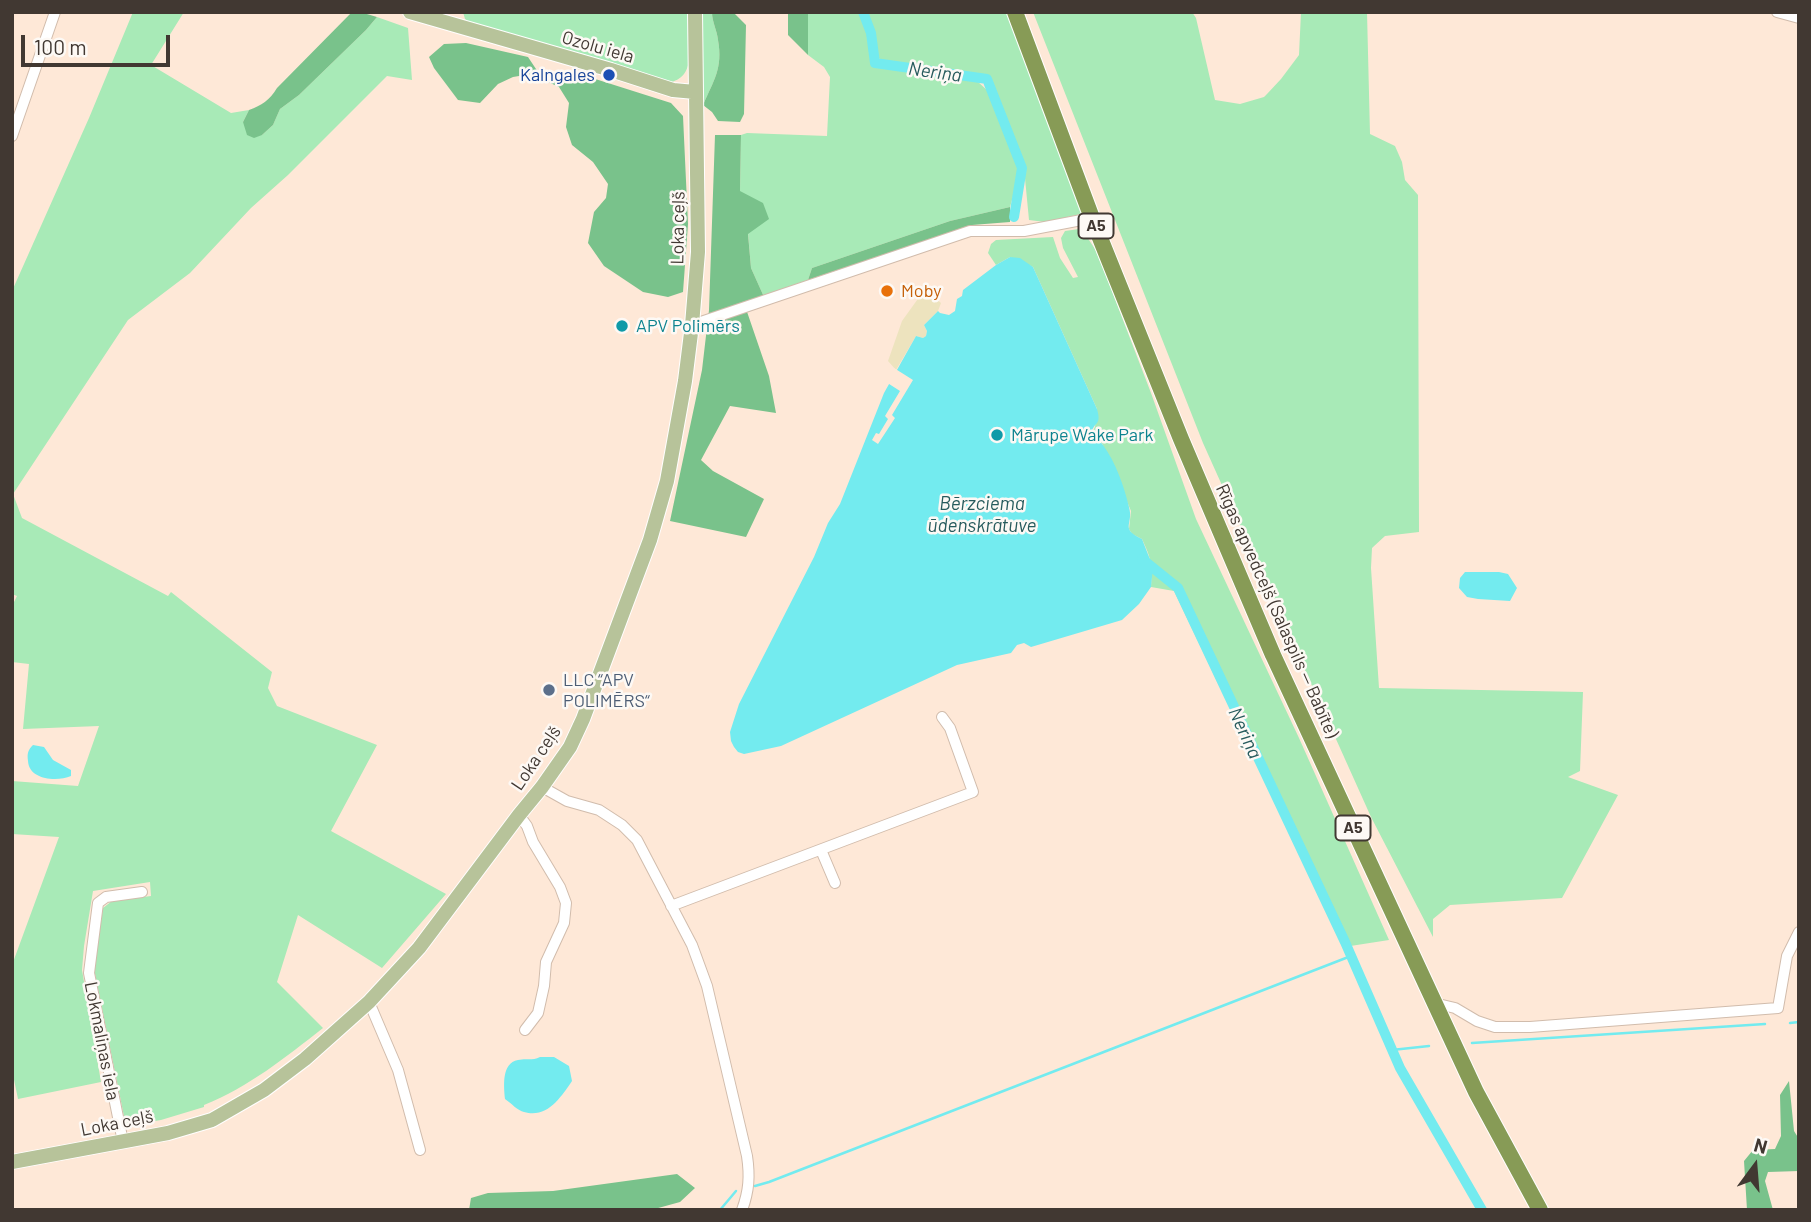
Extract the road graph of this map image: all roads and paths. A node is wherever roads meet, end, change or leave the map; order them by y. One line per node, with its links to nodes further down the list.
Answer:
1 (54, 12): 8 (street)
2 (410, 12): 7 (main road, Ozolu iela)
3 (695, 12): 7 (main road, Loka ceļš)
4 (1015, 12): 9 (highway, Rīgas apvedceļš (Salaspils — Babīte) / A5)
5 (1777, 12): 6 (street)
6 (1799, 18)
7 (695, 92): 10 (main road, Loka ceļš)
8 (12, 136)
9 (1092, 218): 10 (street); 20 (highway, Rīgas apvedceļš (Salaspils — Babīte) / A5)
10 (692, 325): 12 (main road, Loka ceļš)
11 (942, 717): 14 (street)
12 (542, 788): 13 (main road, Loka ceļš); 17 (street)
13 (519, 816): 19 (main road, Loka ceļš); 21 (street)
14 (821, 850): 15 (street); 17 (street)
15 (835, 883)
16 (142, 892): 22 (street, Lokmaliņas iela)
17 (671, 906): 25 (street)
18 (1799, 932): 20 (street)
19 (369, 1002): 22 (main road, Loka ceļš); 23 (street)
20 (1434, 1003): 26 (highway, Rīgas apvedceļš (Salaspils — Babīte) / A5)
21 (525, 1030)
22 (123, 1142): 24 (main road, Loka ceļš)
23 (420, 1150)
24 (12, 1162)
25 (742, 1210)
26 (1540, 1210)

